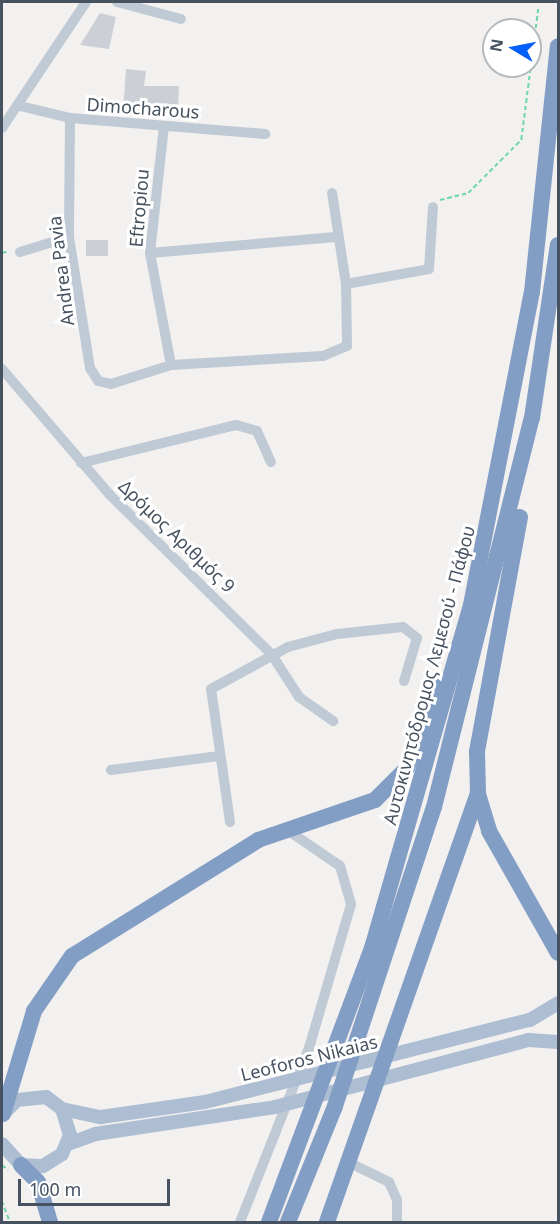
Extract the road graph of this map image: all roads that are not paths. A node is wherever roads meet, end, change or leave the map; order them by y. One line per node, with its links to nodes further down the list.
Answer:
1 (86, 2): 5 (street)
2 (117, 2): 3 (street)
3 (181, 19)
4 (558, 46): 21 (highway, Αυτοκινητόδρομος Λεμεσού - Πάφου)
5 (20, 106): 6 (street, Dimocharous); 8 (street)
6 (70, 118): 7 (street, Dimocharous); 12 (street, Andrea Pavia)
7 (164, 126): 9 (street, Dimocharous); 16 (street, Eftropiou)
8 (2, 128)
9 (265, 134)
10 (332, 193): 13 (street)
11 (433, 207): 17 (street)
12 (69, 237): 15 (street); 18 (street, Andrea Pavia)
13 (339, 237): 16 (street); 17 (street)
14 (558, 245): 20 (highway, Αυτοκινητόδρομος Λεμεσού - Πάφου)
15 (20, 252)
16 (150, 253): 18 (street, Eftropiou)
17 (346, 284): 18 (street)
18 (171, 365)
19 (2, 369): 23 (street, Δρόμος Αριθμός 9)
20 (532, 418): 29 (highway); 44 (highway, Αυτοκινητόδρομος Λεμεσού - Πάφου)
21 (508, 423): 31 (highway); 43 (highway, Αυτοκινητόδρομος Λεμεσού - Πάφου)
22 (271, 462): 23 (street)
23 (81, 463): 24 (street, Δρόμος Αριθμός 9)
24 (272, 656): 25 (street); 26 (street, Δρόμος Αριθμός 9); 27 (street)
25 (404, 681)
26 (333, 721)
27 (219, 756): 28 (street); 30 (street)
28 (111, 770)
29 (478, 794): 32 (highway); 40 (highway)
30 (230, 822)
31 (286, 829): 36 (highway); 42 (street)
32 (558, 953)
33 (558, 1003): 35 (main road, Leoforos Nikaias)
34 (558, 1042): 38 (main road, Leoforos Nikaias)
35 (62, 1109): 36 (main road, Leoforos Nikaias); 38 (main road)
36 (2, 1116)
37 (2, 1144): 39 (main road)
38 (68, 1144): 39 (main road)
39 (11, 1158): 41 (highway)
40 (348, 1162): 45 (highway); 46 (street)
41 (50, 1222)
42 (240, 1222)
43 (268, 1222)
44 (288, 1222)
45 (327, 1222)
46 (397, 1222)

